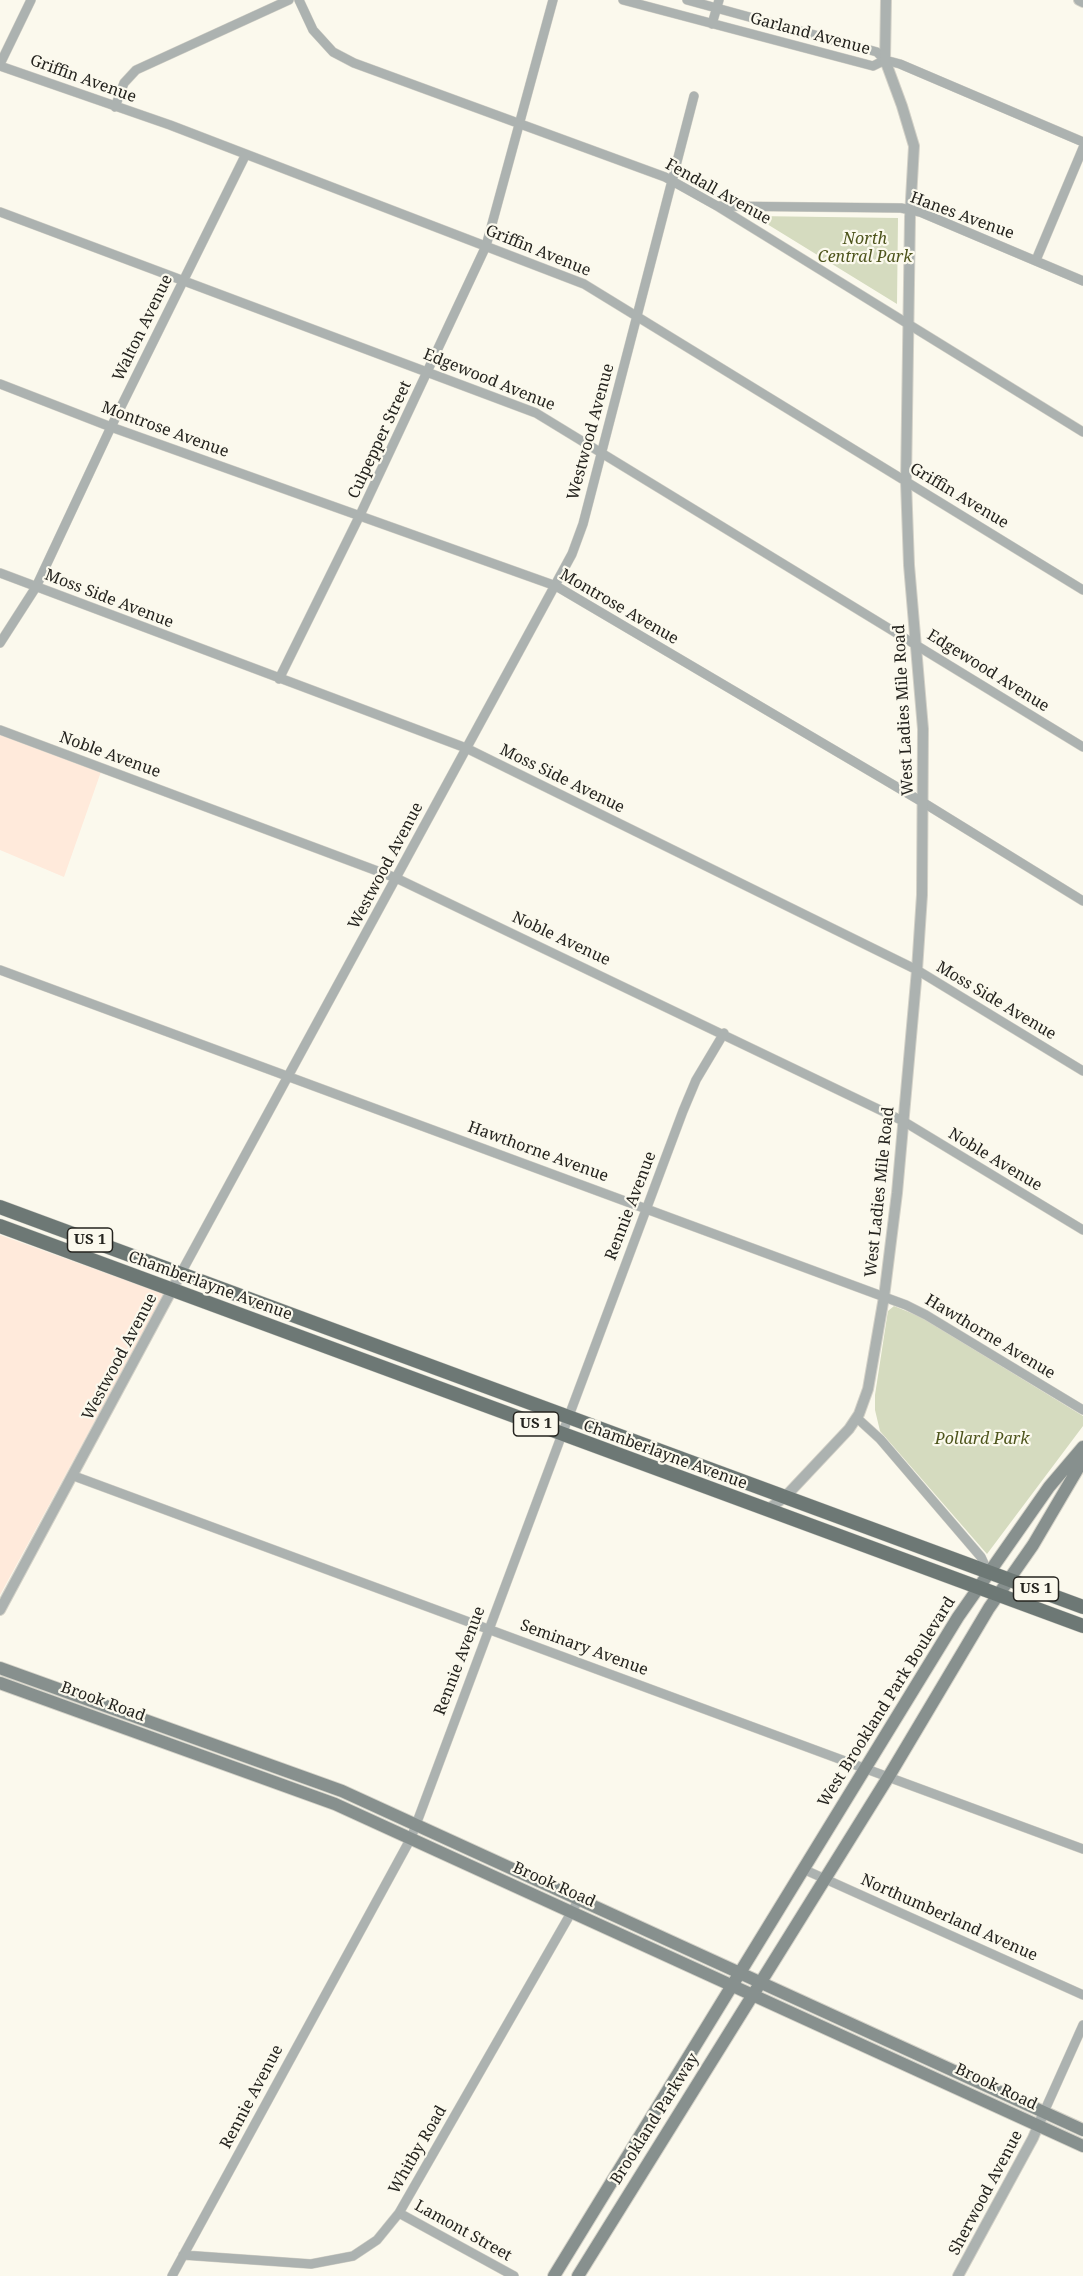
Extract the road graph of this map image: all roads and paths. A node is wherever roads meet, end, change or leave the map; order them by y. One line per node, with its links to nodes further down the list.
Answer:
1 (31, 0): 13 (street)
2 (289, 0): 15 (street)
3 (299, 0): 16 (street, Fendall Avenue)
4 (553, 0): 16 (street, Culpepper Street)
5 (623, 0): 11 (street, Garland Avenue)
6 (687, 0): 10 (street, Garland Avenue)
7 (886, 0): 12 (street, West Ladies Mile Road)
8 (1079, 0): 9 (street)
9 (1083, 2)
10 (718, 4): 11 (street); 12 (street, Garland Avenue)
11 (712, 24): 12 (street, Garland Avenue)
12 (885, 60): 17 (street, Garland Avenue); 22 (street, West Ladies Mile Road)
13 (0, 65): 15 (street, Griffin Avenue)
14 (694, 96): 20 (street, Westwood Avenue)
15 (115, 107): 19 (street, Griffin Avenue)
16 (520, 123): 20 (street, Fendall Avenue); 24 (street, Culpepper Street)
17 (1083, 142)
18 (1083, 148): 25 (street)
19 (246, 154): 24 (street, Griffin Avenue); 26 (street, Walton Avenue)
20 (672, 181): 21 (street, Fendall Avenue); 28 (street, Westwood Avenue)
21 (717, 206): 22 (street, Hanes Avenue); 29 (street, Fendall Avenue)
22 (910, 210): 25 (street, Hanes Avenue); 29 (street, West Ladies Mile Road)
23 (0, 212): 26 (street, Edgewood Avenue)
24 (486, 246): 28 (street, Griffin Avenue); 30 (street, Culpepper Street)
25 (1036, 260): 27 (street, Hanes Avenue)
26 (184, 280): 30 (street, Edgewood Avenue); 32 (street, Walton Avenue)
27 (1083, 281)
28 (636, 317): 34 (street, Westwood Avenue); 35 (street, Griffin Avenue)
29 (908, 324): 33 (street, Fendall Avenue); 35 (street, West Ladies Mile Road)
30 (429, 371): 34 (street, Edgewood Avenue); 36 (street, Culpepper Street)
31 (0, 384): 32 (street, Montrose Avenue)
32 (111, 427): 36 (street, Montrose Avenue); 39 (street, Walton Avenue)
33 (1083, 432)
34 (601, 451): 38 (street, Westwood Avenue); 42 (street, Edgewood Avenue)
35 (906, 482): 40 (street, Griffin Avenue); 42 (street, West Ladies Mile Road)
36 (360, 515): 38 (street, Montrose Avenue); 43 (street, Culpepper Street)
37 (0, 573): 39 (street, Moss Side Avenue)
38 (556, 586): 46 (street, Westwood Avenue); 47 (street, Montrose Avenue)
39 (36, 587): 41 (street, Walton Avenue); 43 (street, Moss Side Avenue)
40 (1083, 590)
41 (0, 643)
42 (917, 645): 45 (street, Edgewood Avenue); 47 (street, West Ladies Mile Road)
43 (279, 679): 46 (street, Moss Side Avenue)
44 (0, 730): 48 (street, Noble Avenue)
45 (1083, 747)
46 (466, 748): 48 (street, Westwood Avenue); 51 (street, Moss Side Avenue)
47 (924, 803): 49 (street, Montrose Avenue); 51 (street, West Ladies Mile Road)
48 (396, 878): 52 (street, Noble Avenue); 54 (street, Westwood Avenue)
49 (1083, 901)
50 (0, 970): 54 (street, Hawthorne Avenue)
51 (917, 970): 53 (street, Moss Side Avenue); 55 (street, West Ladies Mile Road)
52 (724, 1033): 55 (street, Noble Avenue); 57 (street, Rennie Avenue)
53 (1083, 1071)
54 (289, 1076): 57 (street, Hawthorne Avenue); 60 (street, Westwood Avenue)
55 (903, 1121): 59 (street, Noble Avenue); 62 (street, West Ladies Mile Road)
56 (0, 1207): 60 (main road, Chamberlayne Avenue / US 1)
57 (646, 1208): 62 (street, Hawthorne Avenue); 64 (street, Rennie Avenue)
58 (0, 1226): 61 (main road, Chamberlayne Avenue / US 1)
59 (1083, 1230)
60 (181, 1274): 61 (street, Westwood Avenue); 64 (main road, Chamberlayne Avenue / US 1)
61 (172, 1290): 66 (main road, Chamberlayne Avenue / US 1); 69 (street, Westwood Avenue)
62 (884, 1297): 63 (street, Hawthorne Avenue); 65 (street, West Ladies Mile Road)
63 (1083, 1410)
64 (567, 1416): 66 (street, Rennie Avenue); 70 (main road, Chamberlayne Avenue / US 1)
65 (857, 1418): 70 (street, West Ladies Mile Road); 72 (street)
66 (561, 1434): 71 (main road, Chamberlayne Avenue / US 1); 79 (street, Rennie Avenue)
67 (1083, 1447): 72 (main road, West Brookland Park Boulevard)
68 (1083, 1460): 73 (main road)
69 (74, 1476): 77 (street, Westwood Avenue); 79 (street, Seminary Avenue)
70 (785, 1497): 71 (street, West Ladies Mile Road); 72 (main road, Chamberlayne Avenue / US 1)
71 (767, 1510): 74 (main road, Chamberlayne Avenue / US 1)
72 (988, 1572): 73 (main road, Chamberlayne Avenue / US 1); 74 (main road, West Brookland Park Boulevard)
73 (1010, 1580): 75 (main road); 76 (main road, Chamberlayne Avenue / US 1)
74 (977, 1587): 75 (main road, Chamberlayne Avenue / US 1); 82 (main road, West Brookland Park Boulevard)
75 (999, 1595): 78 (main road, Chamberlayne Avenue / US 1); 83 (main road)
76 (1083, 1607)
77 (0, 1610)
78 (1083, 1626)
79 (488, 1629): 82 (street, Seminary Avenue); 84 (street, Rennie Avenue)
80 (0, 1668): 84 (main road, Brook Road)
81 (0, 1683): 85 (main road, Brook Road)
82 (865, 1767): 83 (street, Seminary Avenue); 87 (main road, West Brookland Park Boulevard)
83 (889, 1776): 86 (street, Seminary Avenue); 88 (main road)
84 (414, 1824): 85 (street, Rennie Avenue); 89 (main road, Brook Road)
85 (411, 1838): 90 (main road, Brook Road); 102 (street, Rennie Avenue)
86 (1083, 1849)
87 (803, 1869): 88 (street, Northumberland Avenue); 91 (main road, West Brookland Park Boulevard)
88 (824, 1878): 92 (main road); 95 (street, Northumberland Avenue)
89 (579, 1899): 90 (street, Whitby Road); 91 (main road, Brook Road)
90 (572, 1911): 93 (main road, Brook Road); 101 (street, Whitby Road)
91 (741, 1972): 92 (main road, Brook Road); 93 (main road, West Brookland Park Boulevard)
92 (761, 1981): 94 (main road, Brookland Parkway); 97 (main road, Brook Road)
93 (734, 1984): 94 (main road, Brook Road); 105 (main road, Brookland Parkway)
94 (752, 1993): 98 (main road, Brook Road); 106 (main road, Brookland Parkway)
95 (1083, 1995)
96 (1083, 2025): 97 (street, Sherwood Avenue)
97 (1044, 2112): 98 (street, Sherwood Avenue); 99 (main road, Brook Road)
98 (1038, 2125): 100 (main road, Brook Road); 107 (street, Sherwood Avenue)
99 (1083, 2130)
100 (1083, 2146)
101 (399, 2213): 102 (street, Whitby Road); 104 (street, Lamont Street)
102 (183, 2255): 103 (street, Rennie Avenue)
103 (172, 2276)
104 (514, 2276)
105 (554, 2276)
106 (578, 2276)
107 (958, 2276)

